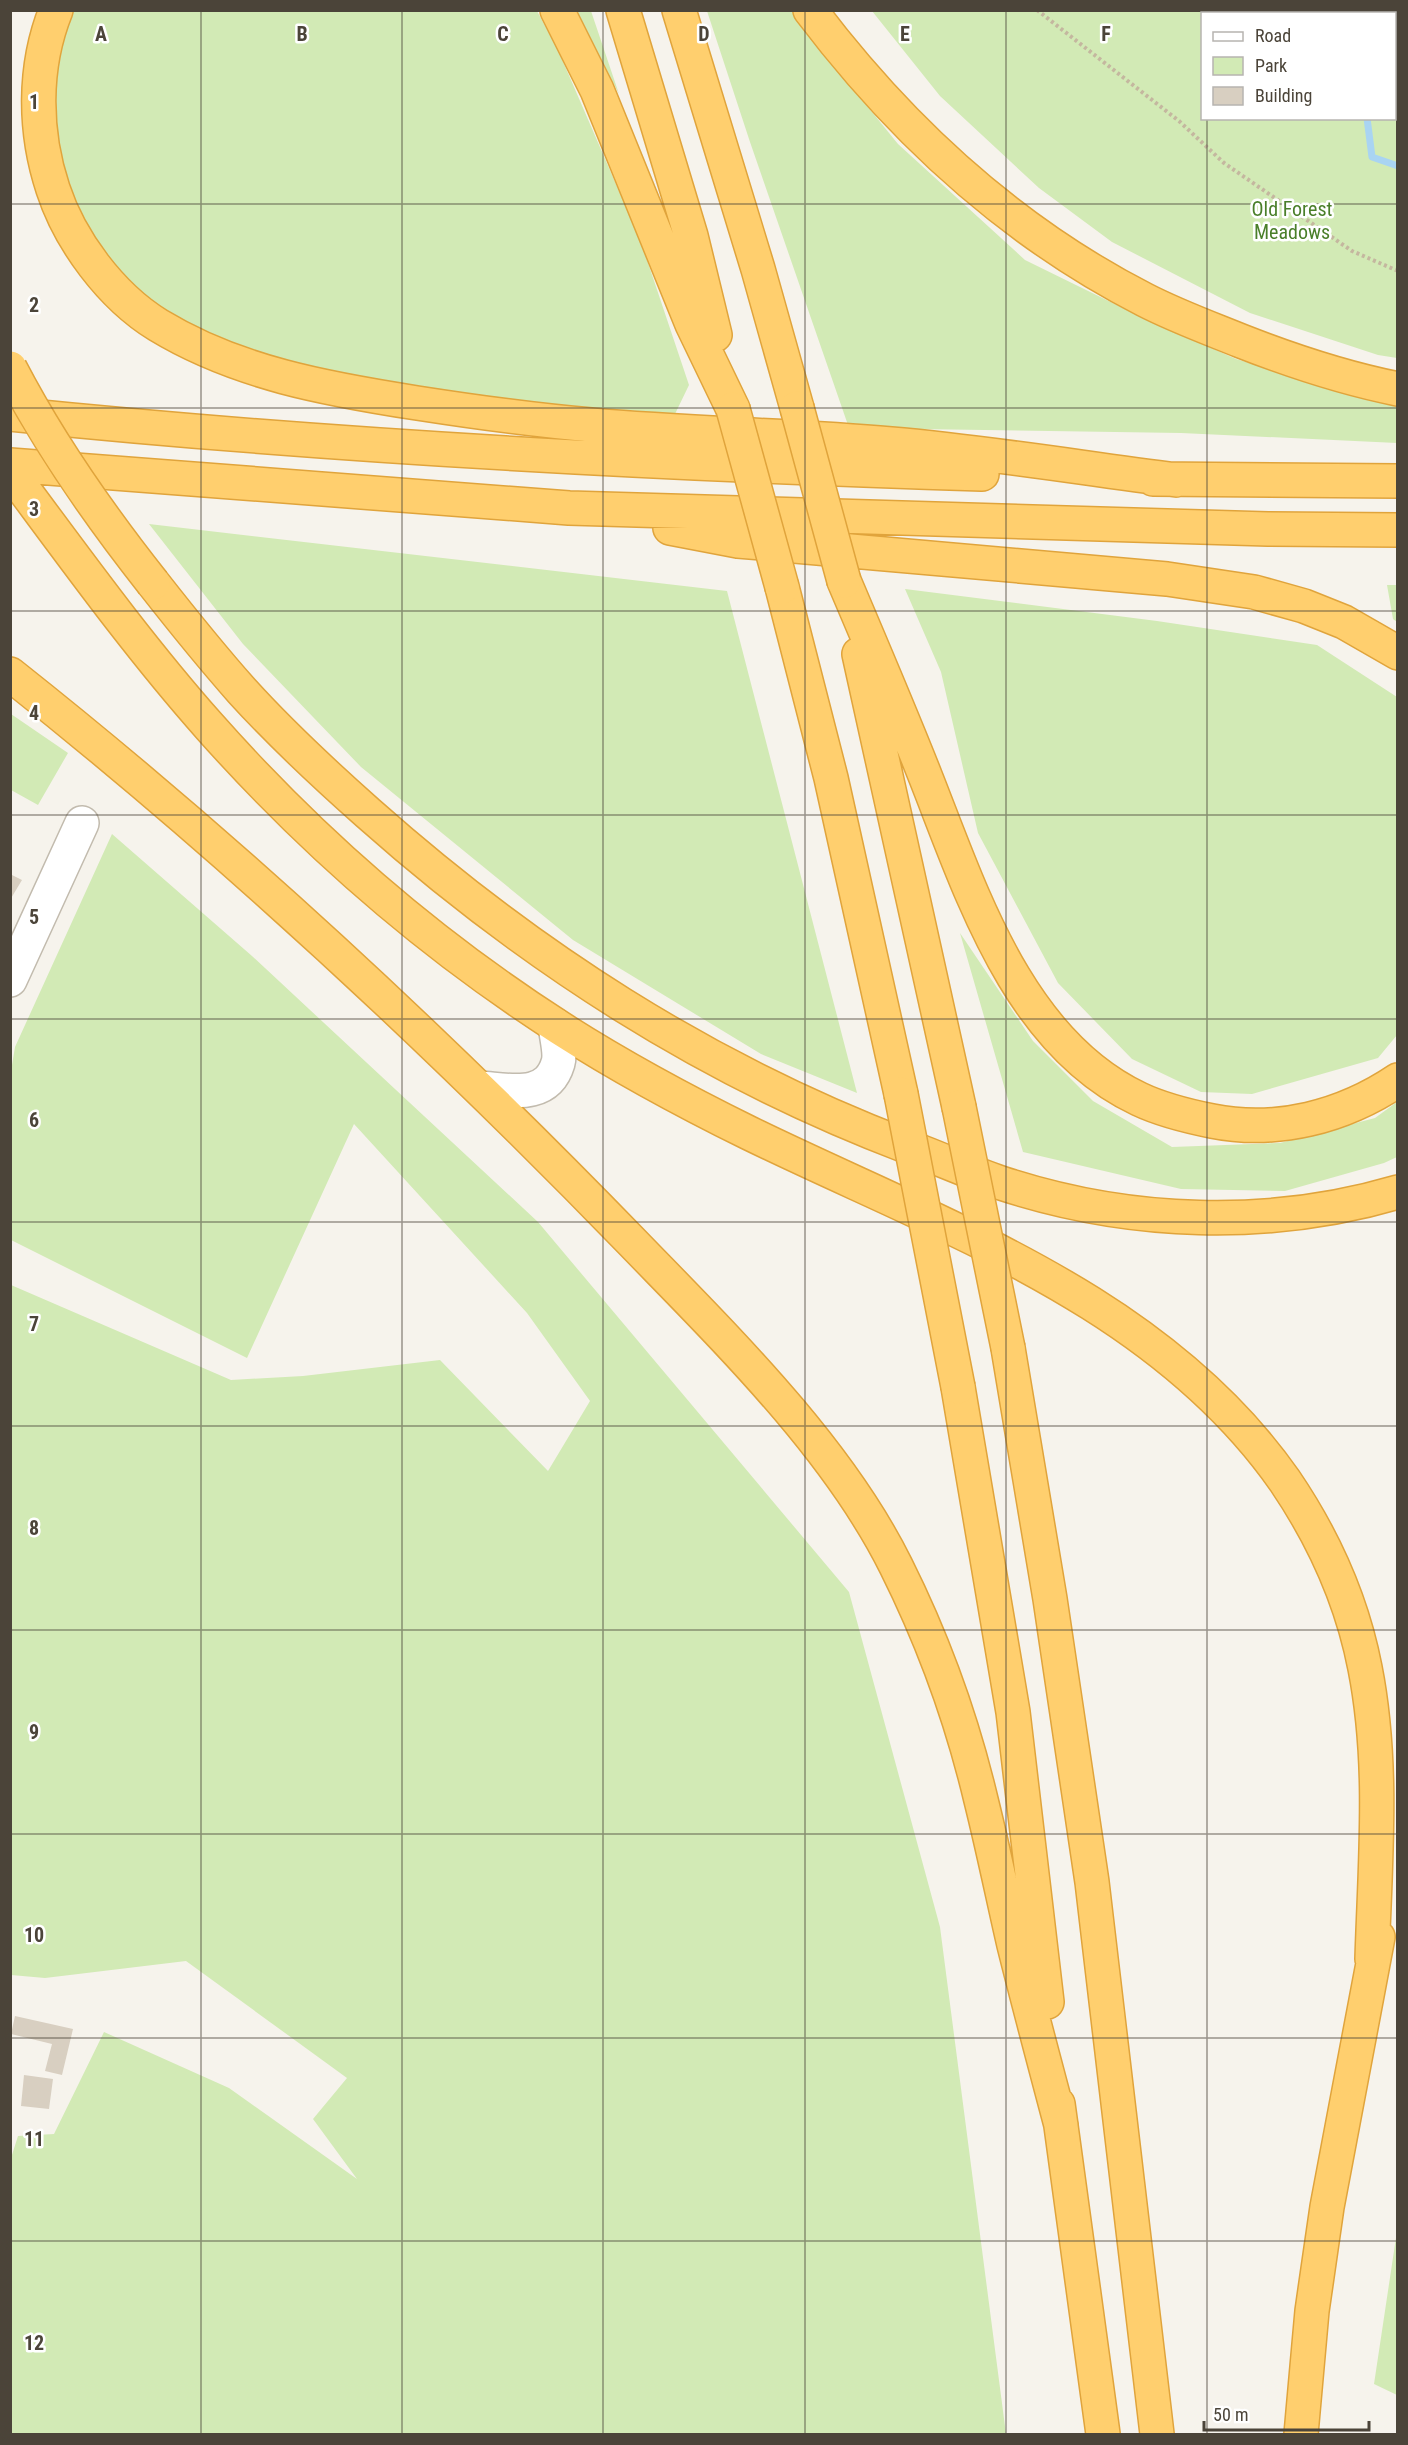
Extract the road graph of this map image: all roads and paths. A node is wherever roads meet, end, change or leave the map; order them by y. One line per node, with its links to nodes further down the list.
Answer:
1 (56, 10): 14 (highway)
2 (557, 10): 10 (highway)
3 (623, 10): 10 (highway)
4 (679, 10): 18 (highway, bridge)
5 (810, 10): 9 (highway)
6 (1037, 10): 7 (path)
7 (1398, 271)
8 (10, 368): 26 (highway, bridge)
9 (1398, 388)
10 (733, 409): 29 (highway, bridge)
11 (10, 414): 14 (highway)
12 (10, 465): 16 (highway)
13 (10, 471): 23 (highway)
14 (1176, 480): 15 (highway)
15 (1398, 481)
16 (569, 508): 17 (highway); 19 (highway)
17 (1398, 530)
18 (844, 581): 24 (highway); 31 (highway, bridge)
19 (1398, 653)
20 (10, 674): 25 (highway)
21 (82, 823): 22 (street)
22 (10, 980)
23 (555, 1025): 25 (street); 28 (highway)
24 (1398, 1080)
25 (480, 1088): 29 (highway)
26 (1398, 1192)
27 (1398, 1859): 28 (highway)
28 (1372, 1959): 32 (highway)
29 (1061, 2125): 30 (highway)
30 (1103, 2434)
31 (1157, 2434)
32 (1301, 2434)

